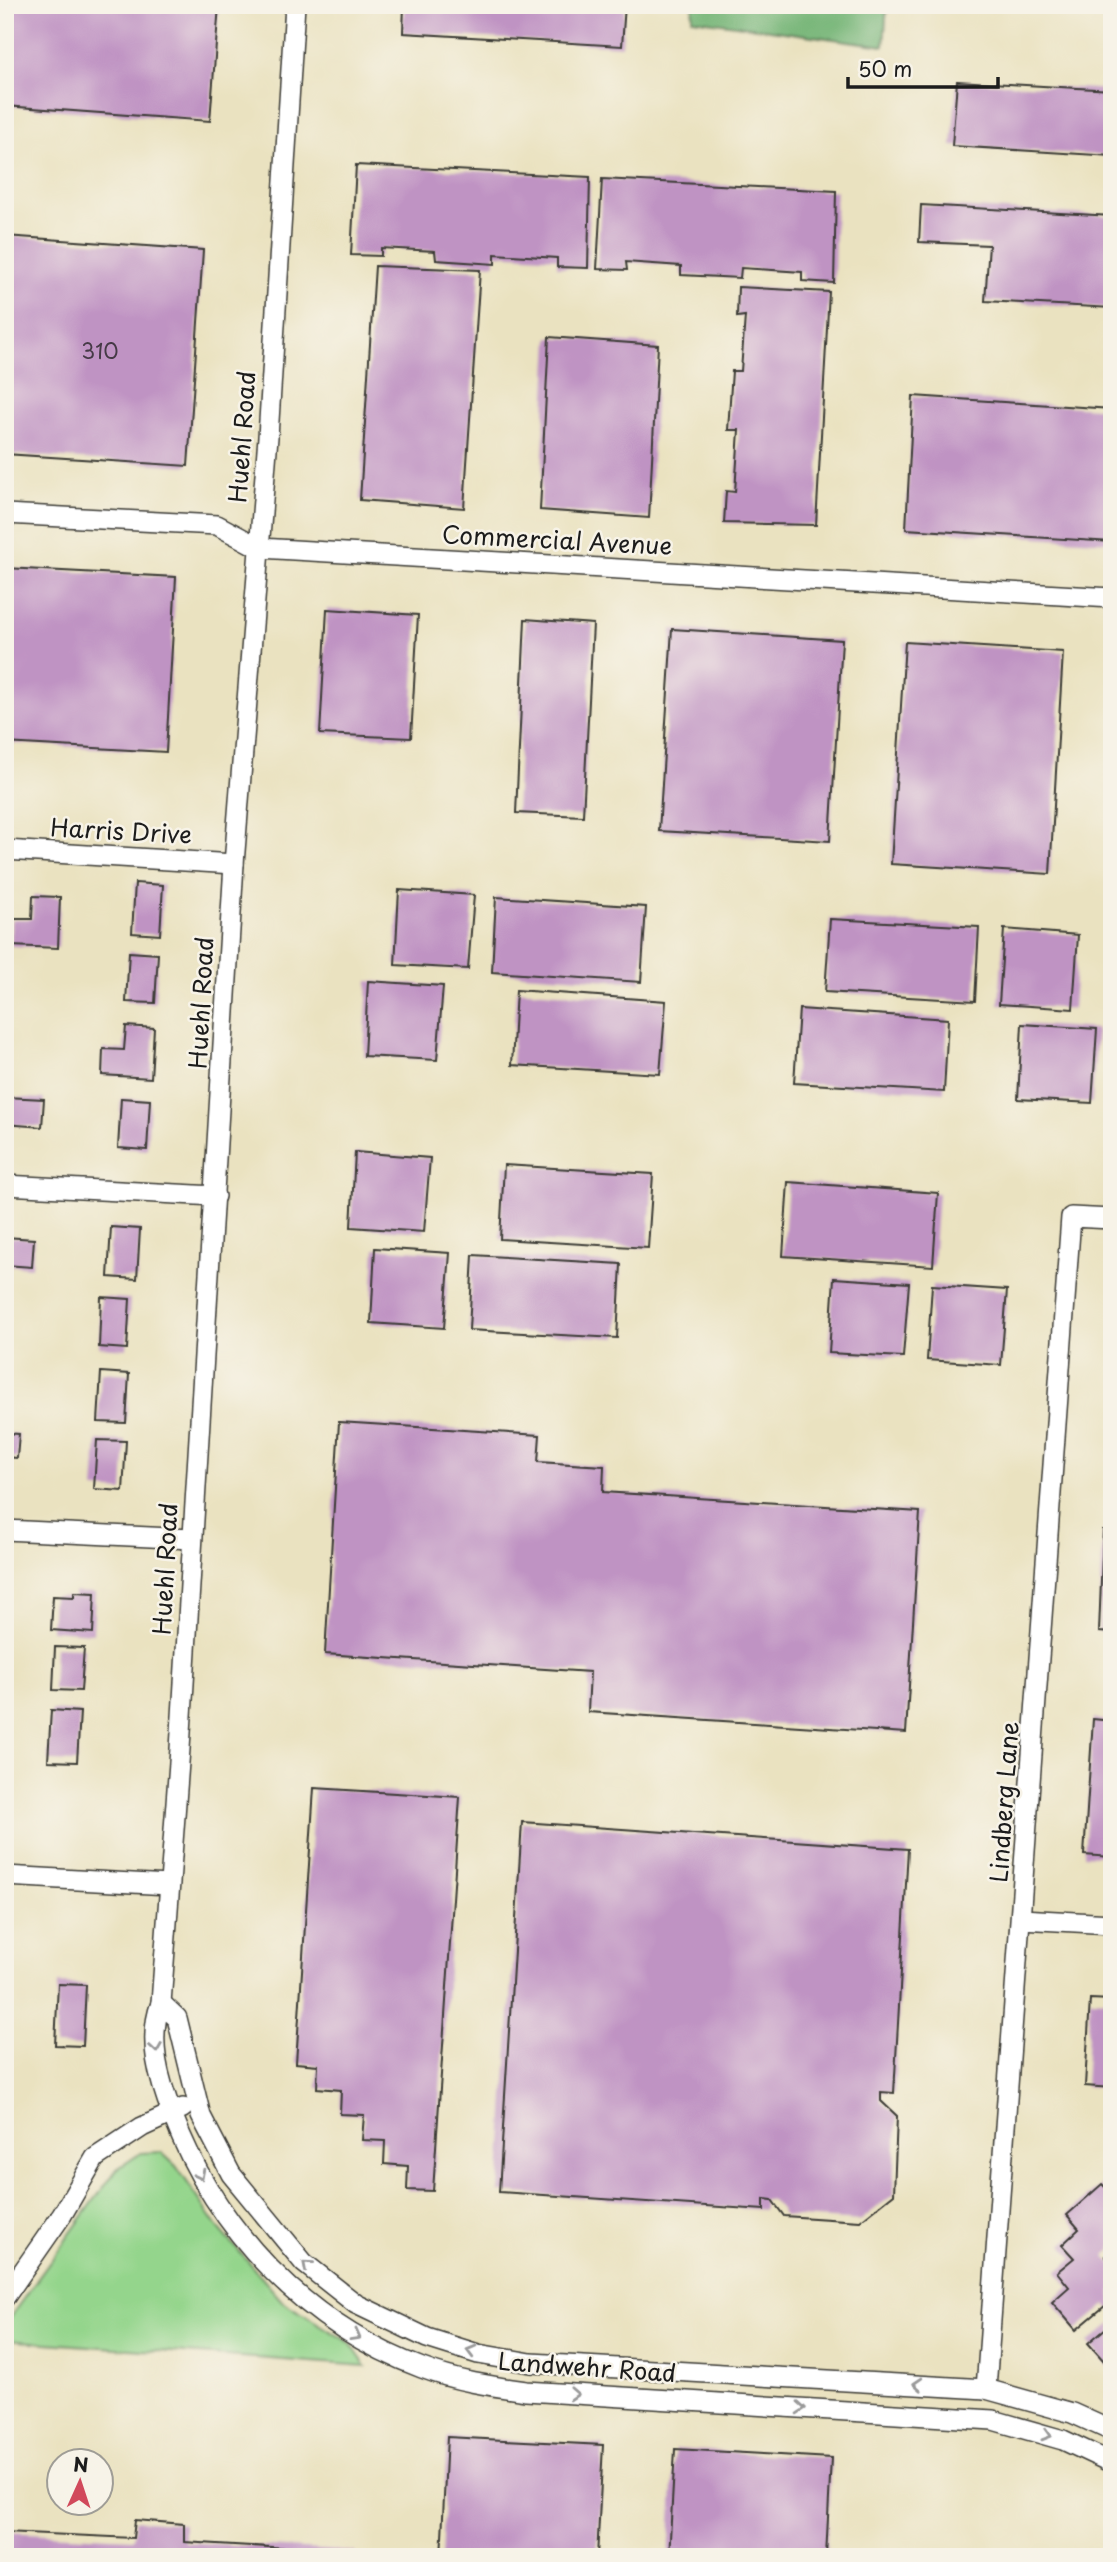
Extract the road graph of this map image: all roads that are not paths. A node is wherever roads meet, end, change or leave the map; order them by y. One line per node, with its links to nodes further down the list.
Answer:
1 (295, 5): 3 (street, Huehl Road)
2 (5, 514): 3 (street, Commercial Avenue)
3 (260, 548): 4 (street, Commercial Avenue); 6 (street, Huehl Road)
4 (1112, 598)
5 (5, 850): 6 (street, Harris Drive)
6 (234, 864): 8 (street, Huehl Road)
7 (5, 1185): 8 (street)
8 (215, 1196): 11 (street, Huehl Road)
9 (1112, 1219): 14 (street, Lindberg Lane)
10 (5, 1530): 11 (street)
11 (192, 1539): 13 (street, Huehl Road)
12 (5, 1876): 13 (street)
13 (169, 1885): 16 (street, Huehl Road)
14 (1021, 1919): 15 (street); 20 (street, Lindberg Lane)
15 (1112, 1924)
16 (161, 2003): 17 (street); 18 (street, Huehl Road, one-way to 18)
17 (196, 2101): 18 (street); 20 (street, Landwehr Road, one-way to 17)
18 (172, 2113): 19 (street); 22 (street, Landwehr Road, one-way to 22)
19 (5, 2297)
20 (986, 2389): 21 (street, Landwehr Road)
21 (1112, 2431)
22 (1112, 2463)

